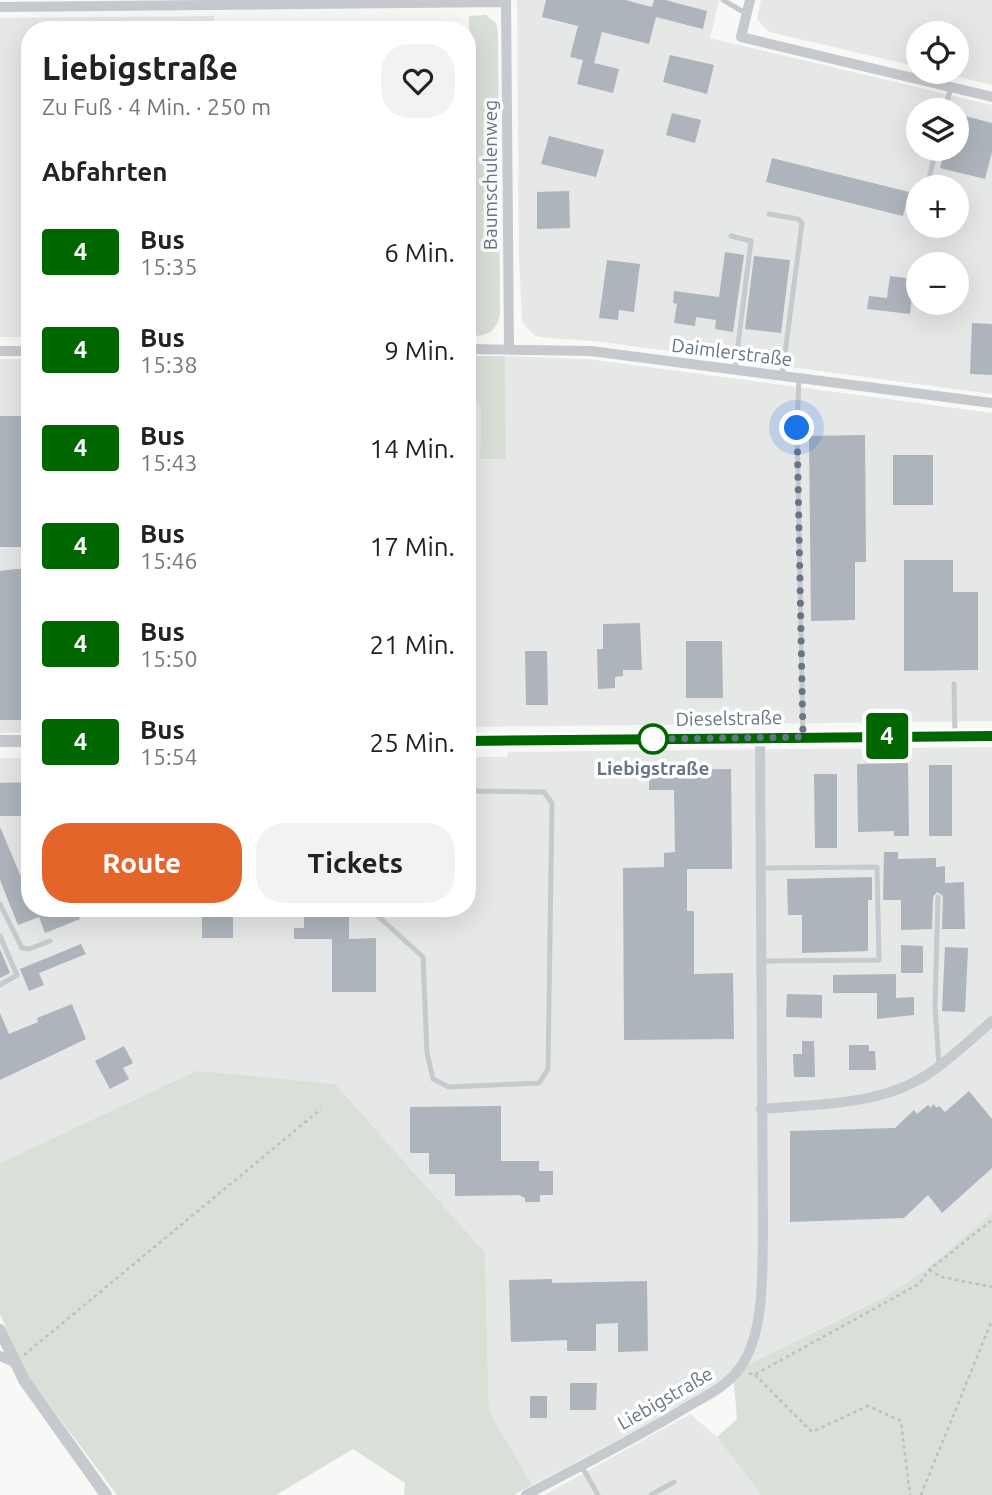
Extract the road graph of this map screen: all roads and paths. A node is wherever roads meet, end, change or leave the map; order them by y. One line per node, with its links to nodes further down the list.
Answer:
1 (723, 0): 6 (lane)
2 (750, 0): 6 (street)
3 (506, 1): 4 (street); 13 (street, Baumschulenweg)
4 (35, 3): 5 (street)
5 (0, 7)
6 (747, 14): 7 (street)
7 (951, 87): 8 (street); 9 (lane)
8 (992, 97)
9 (948, 98)
10 (769, 214): 17 (lane)
11 (731, 236): 16 (lane)
12 (476, 349): 13 (street, Daimlerstraße)
13 (509, 349): 16 (street, Daimlerstraße)
14 (0, 351): 15 (street)
15 (21, 351)
16 (735, 369): 17 (street, Daimlerstraße)
17 (782, 376): 18 (street, Daimlerstraße)
18 (799, 378): 19 (street, Daimlerstraße); 24 (lane)
19 (992, 403)
20 (954, 684): 21 (lane)
21 (955, 736): 22 (street, Dieselstraße); 24 (street, Dieselstraße)
22 (992, 736)
23 (760, 737): 24 (street, Dieselstraße); 27 (street, Dieselstraße); 29 (street, Liebigstraße)
24 (803, 737)
25 (0, 741): 26 (street)
26 (21, 741)
27 (476, 741)
28 (476, 792): 32 (lane)
29 (761, 868): 35 (street, Liebigstraße); 35 (lane)
30 (938, 897): 38 (lane)
31 (0, 904): 34 (lane)
32 (379, 917)
33 (0, 936): 36 (lane)
34 (50, 941)
35 (761, 961): 40 (street, Liebigstraße)
36 (0, 985)
37 (992, 1021): 38 (street)
38 (939, 1066): 40 (street)
39 (321, 1109): 47 (path)
40 (761, 1109): 48 (street, Liebigstraße)
41 (992, 1220): 42 (path)
42 (929, 1270): 43 (path); 49 (path)
43 (992, 1287)
44 (992, 1320): 57 (path)
45 (0, 1330): 47 (street)
46 (0, 1356): 47 (street)
47 (14, 1362): 52 (street)
48 (739, 1369): 49 (path); 50 (street, Liebigstraße)
49 (754, 1375): 56 (path)
50 (581, 1465): 53 (street, Liebigstraße); 54 (lane)
51 (674, 1482): 55 (lane)
52 (106, 1495)
53 (526, 1495)
54 (598, 1495)
55 (651, 1495)
56 (911, 1495)
57 (921, 1495)

